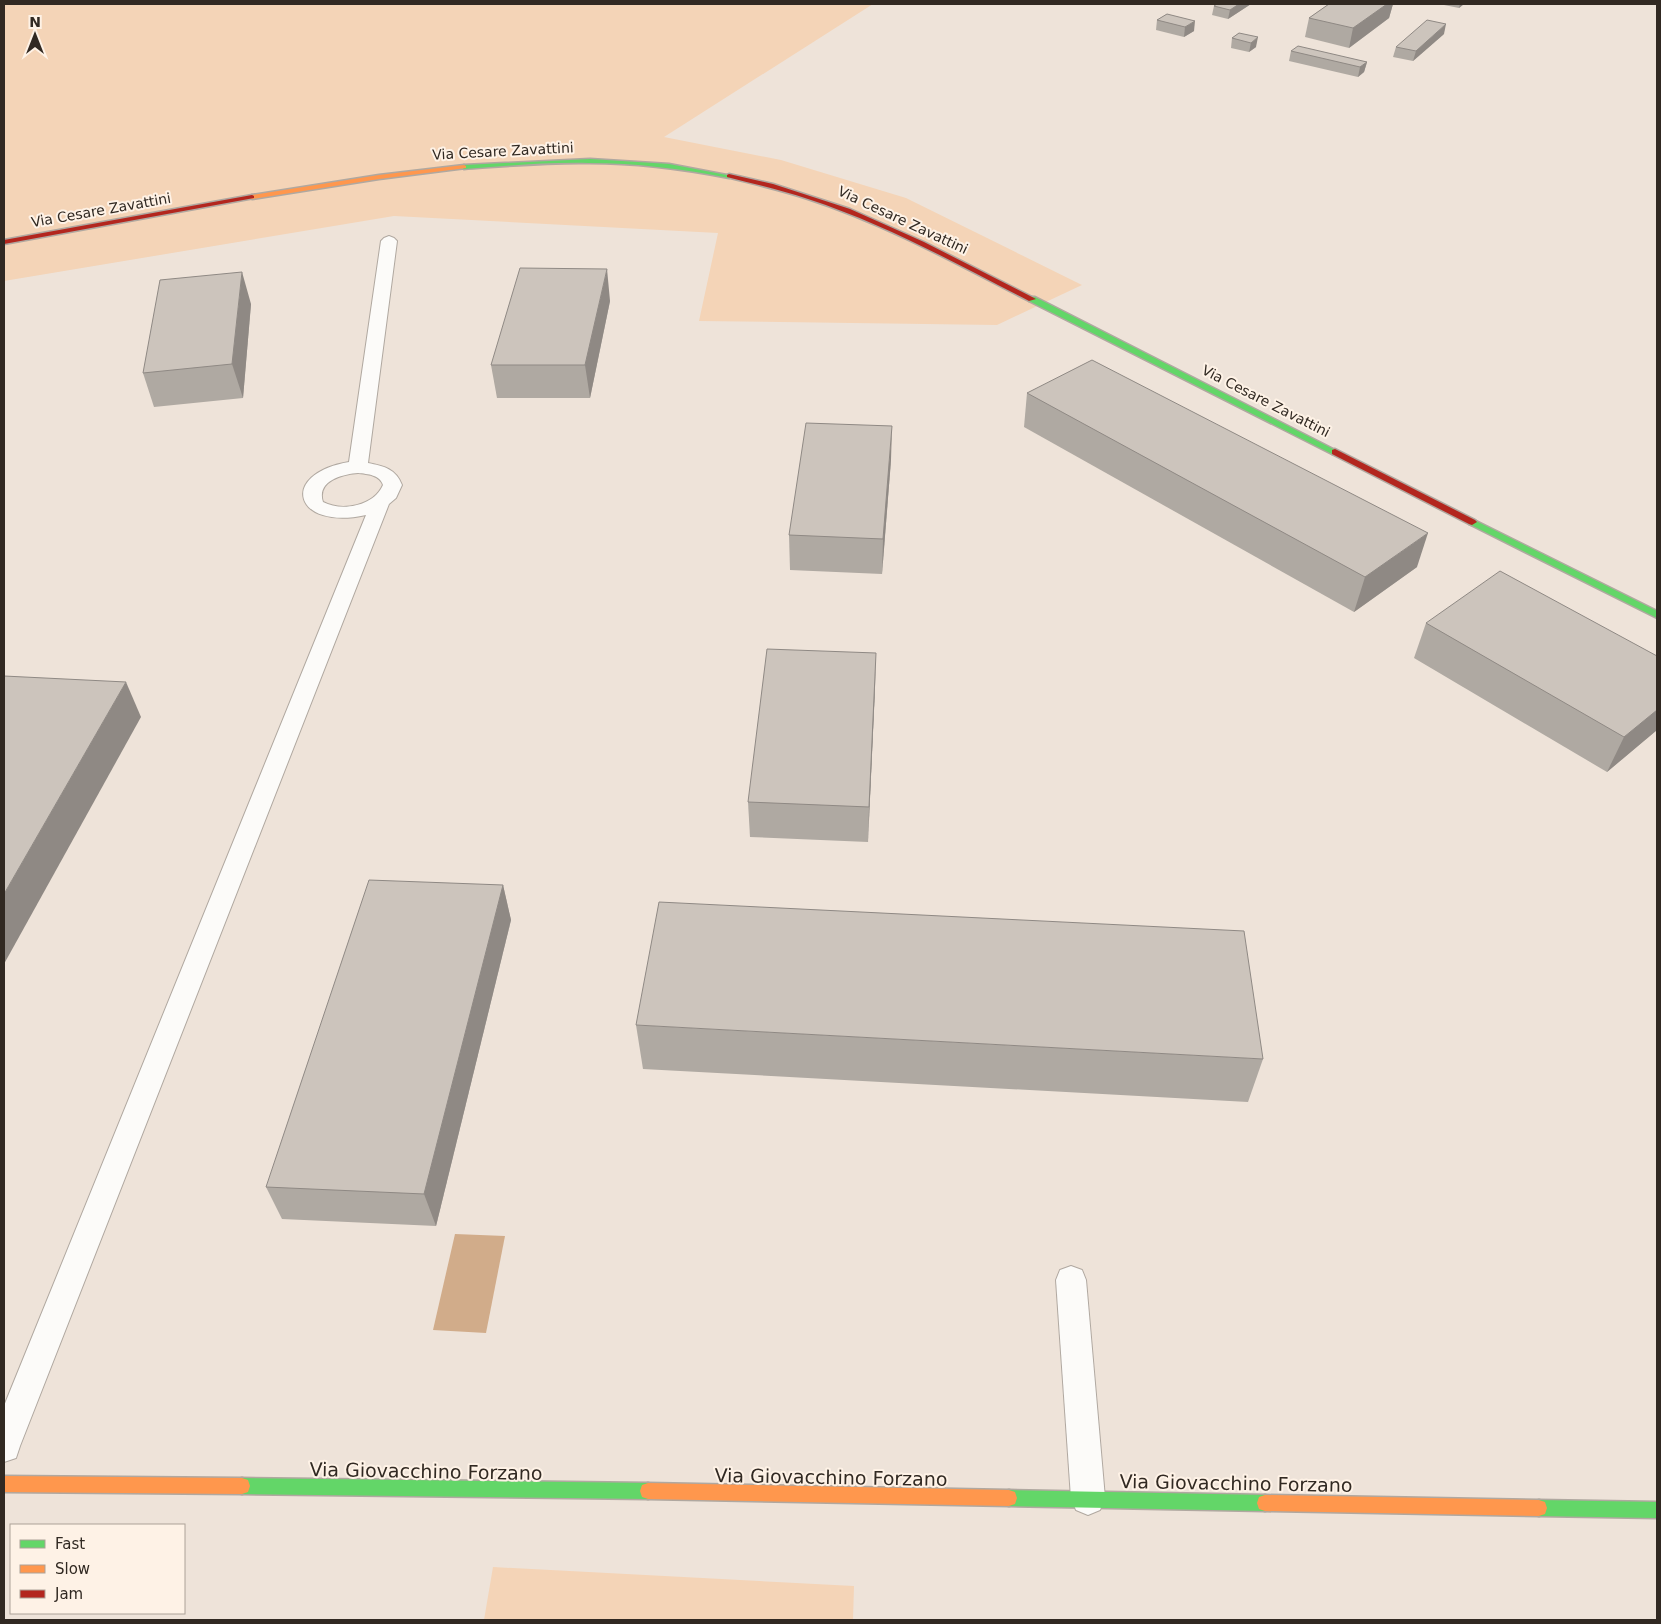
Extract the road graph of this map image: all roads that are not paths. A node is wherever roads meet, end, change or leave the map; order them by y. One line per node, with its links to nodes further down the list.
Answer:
1 (390, 241): 3 (lane)
2 (4, 242): 5 (street, Via Cesare Zavattini)
3 (358, 467): 4 (lane); 4 (lane)
4 (380, 504): 7 (lane)
5 (1657, 615)
6 (1071, 1280): 9 (lane)
7 (4, 1446)
8 (4, 1484): 9 (street, Via Giovacchino Forzano)
9 (1088, 1498): 10 (street, Via Giovacchino Forzano)
10 (1657, 1510)

